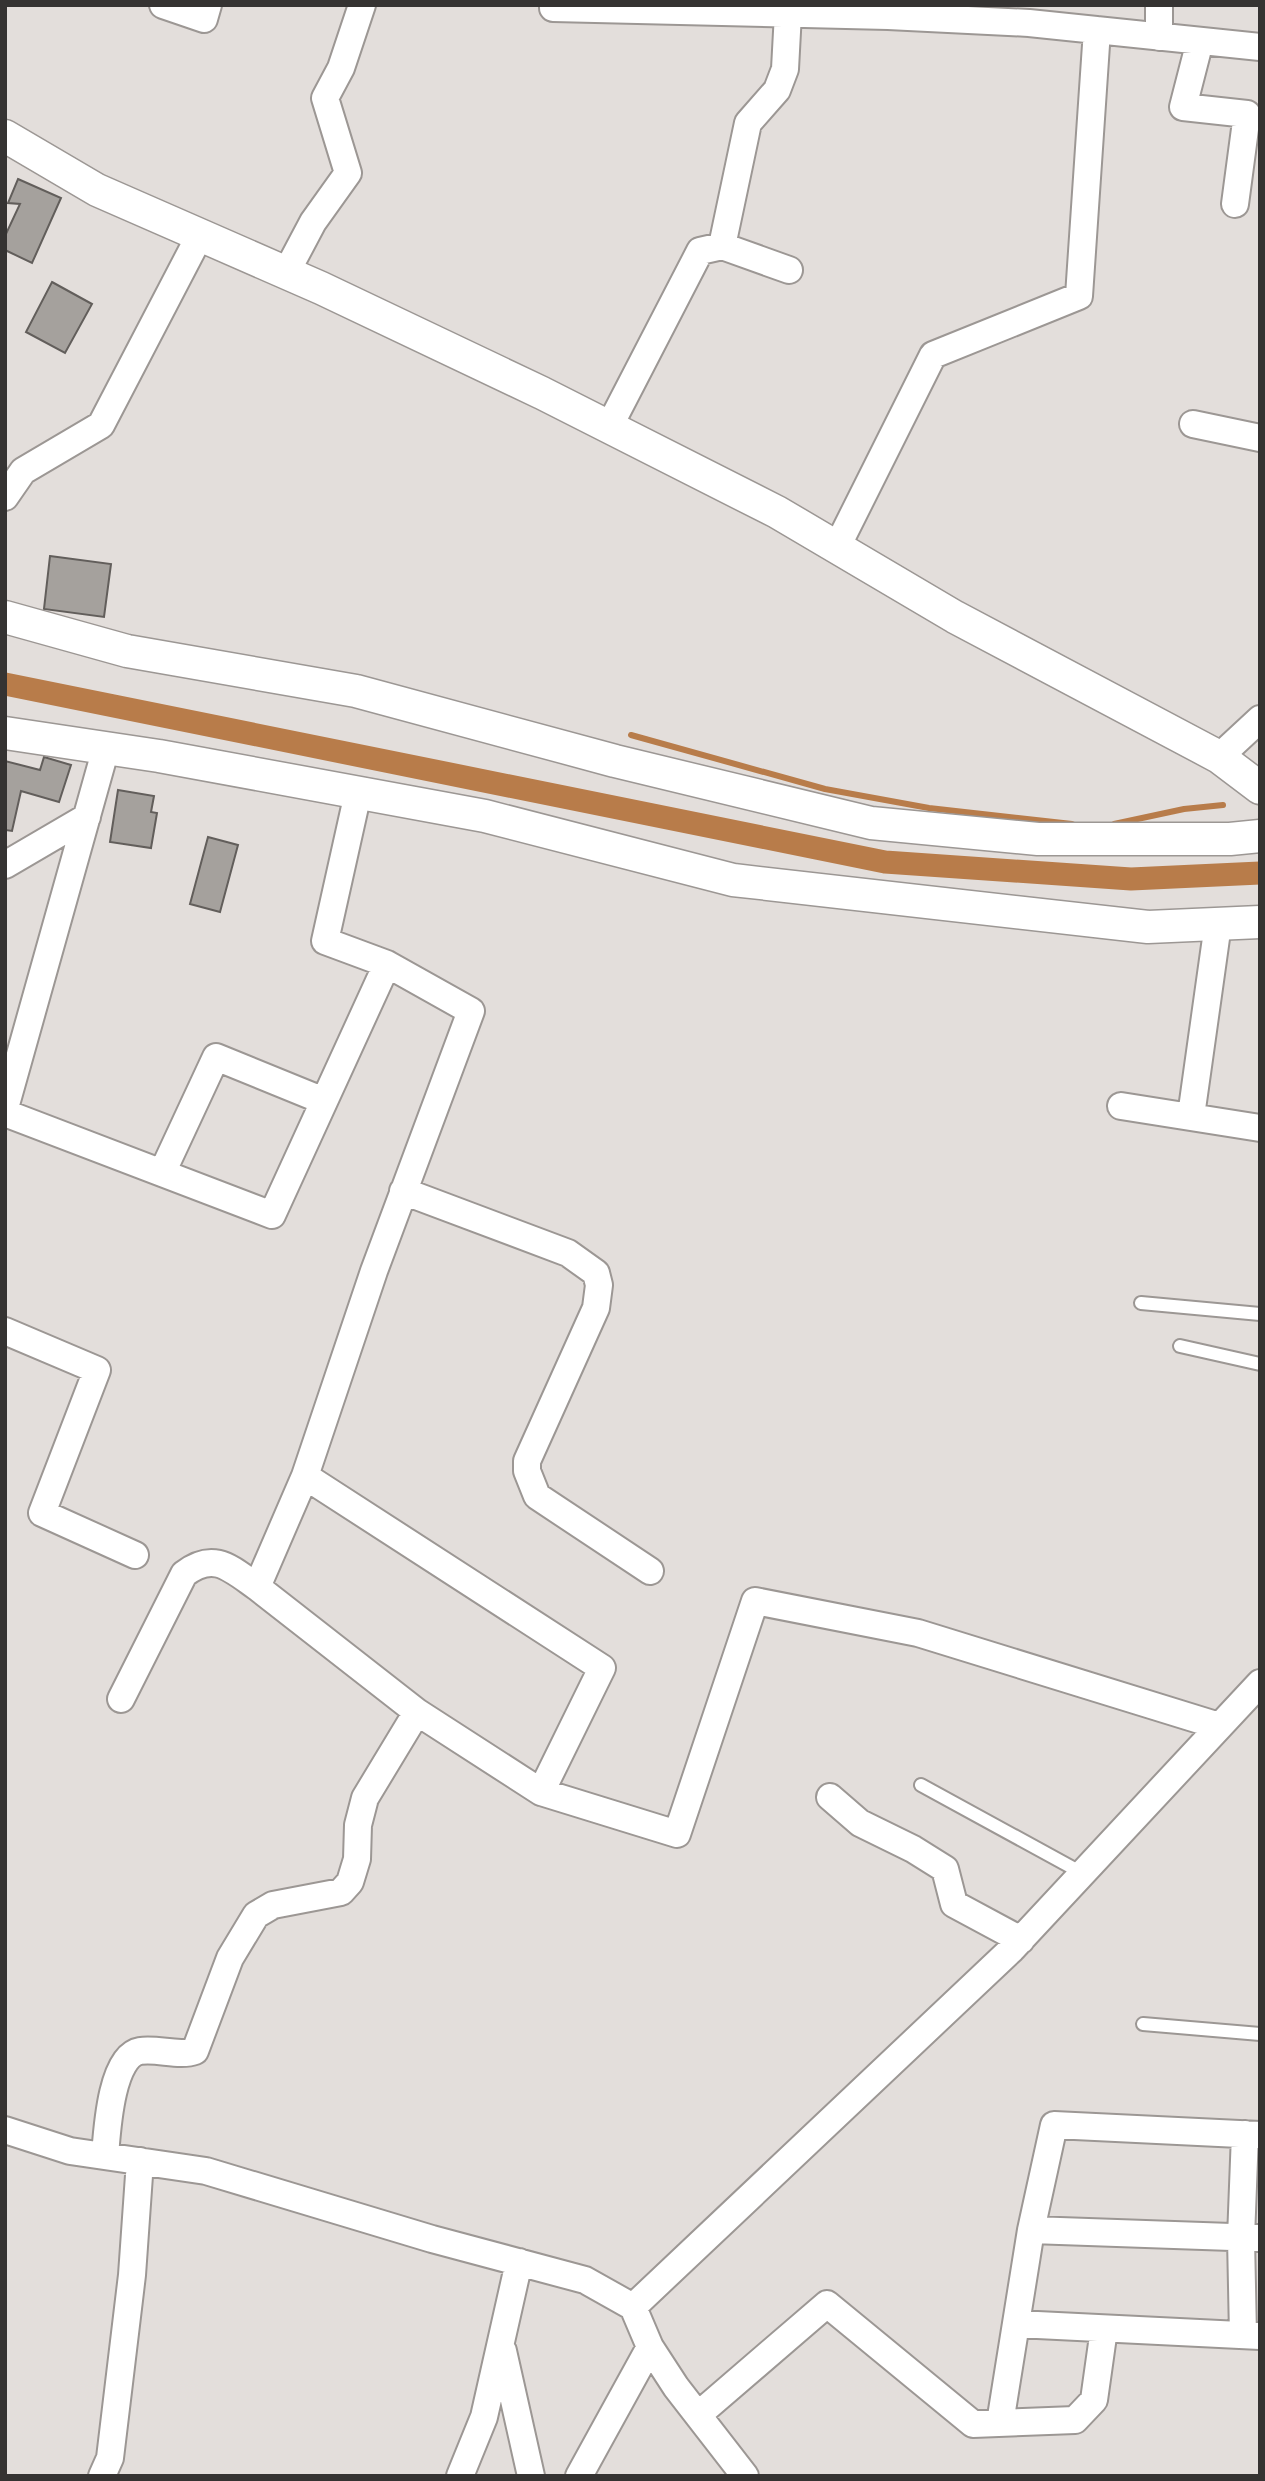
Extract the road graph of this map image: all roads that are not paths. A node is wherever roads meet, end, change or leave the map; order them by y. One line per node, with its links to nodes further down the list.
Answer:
1 (163, 5): 2 (street)
2 (208, 5)
3 (362, 5): 18 (street)
4 (553, 5): 7 (street)
5 (1158, 5): 10 (street)
6 (888, 11): 7 (street); 8 (street)
7 (788, 13): 16 (street)
8 (1029, 14): 9 (street)
9 (1097, 30): 10 (street); 23 (street)
10 (1159, 37): 11 (street)
11 (1199, 41): 12 (street); 14 (street)
12 (1260, 47)
13 (5, 136): 15 (street)
14 (1235, 204)
15 (200, 235): 18 (street); 22 (street)
16 (722, 246): 17 (street); 20 (street)
17 (789, 270)
18 (286, 273): 20 (street)
19 (1193, 424): 21 (street)
20 (610, 427): 23 (street)
21 (1260, 438)
22 (5, 497)
23 (837, 547): 28 (street)
24 (5, 617): 32 (street)
25 (1260, 719): 28 (street)
26 (5, 733): 27 (street)
27 (106, 748): 30 (street); 31 (street)
28 (1219, 757): 29 (street)
29 (1260, 788)
30 (358, 793): 35 (street); 36 (street)
31 (87, 817): 33 (street); 39 (street)
32 (1260, 836)
33 (5, 865)
34 (1260, 922): 35 (street)
35 (1218, 924): 41 (street)
36 (387, 964): 37 (street); 44 (street)
37 (324, 1101): 43 (street); 43 (street)
38 (1121, 1106): 41 (street)
39 (5, 1108)
40 (5, 1113): 43 (street)
41 (1191, 1116): 42 (street)
42 (1260, 1128)
43 (162, 1173)
44 (403, 1191): 50 (street); 52 (street)
45 (1141, 1303): 46 (lane)
46 (1260, 1314)
47 (5, 1331): 51 (street)
48 (1180, 1346): 49 (lane)
49 (1260, 1364)
50 (305, 1476): 53 (street); 59 (street)
51 (135, 1555)
52 (650, 1571)
53 (257, 1587): 55 (street); 56 (street)
54 (1260, 1683): 57 (street)
55 (121, 1699)
56 (417, 1712): 59 (street); 67 (street)
57 (1219, 1726): 59 (street); 61 (street)
58 (921, 1785): 61 (lane)
59 (541, 1792)
60 (830, 1797): 62 (street)
61 (1082, 1873): 62 (street)
62 (1021, 1940): 72 (street)
63 (1143, 2024): 64 (lane)
64 (1260, 2034)
65 (1252, 2134): 69 (street); 70 (street)
66 (7, 2139): 67 (street)
67 (105, 2156): 68 (street)
68 (140, 2161): 71 (street); 80 (street)
69 (1031, 2230): 70 (street); 73 (street)
70 (1250, 2238): 75 (street)
71 (519, 2262): 72 (street); 76 (street)
72 (633, 2308): 77 (street)
73 (1017, 2324): 74 (street); 79 (street)
74 (1104, 2329): 75 (street); 79 (street)
75 (1252, 2335)
76 (501, 2343): 81 (street); 82 (street)
77 (650, 2347): 78 (street); 83 (street)
78 (698, 2415): 79 (street); 84 (street)
79 (1000, 2423)
80 (102, 2476)
81 (460, 2476)
82 (531, 2476)
83 (579, 2476)
84 (745, 2476)

